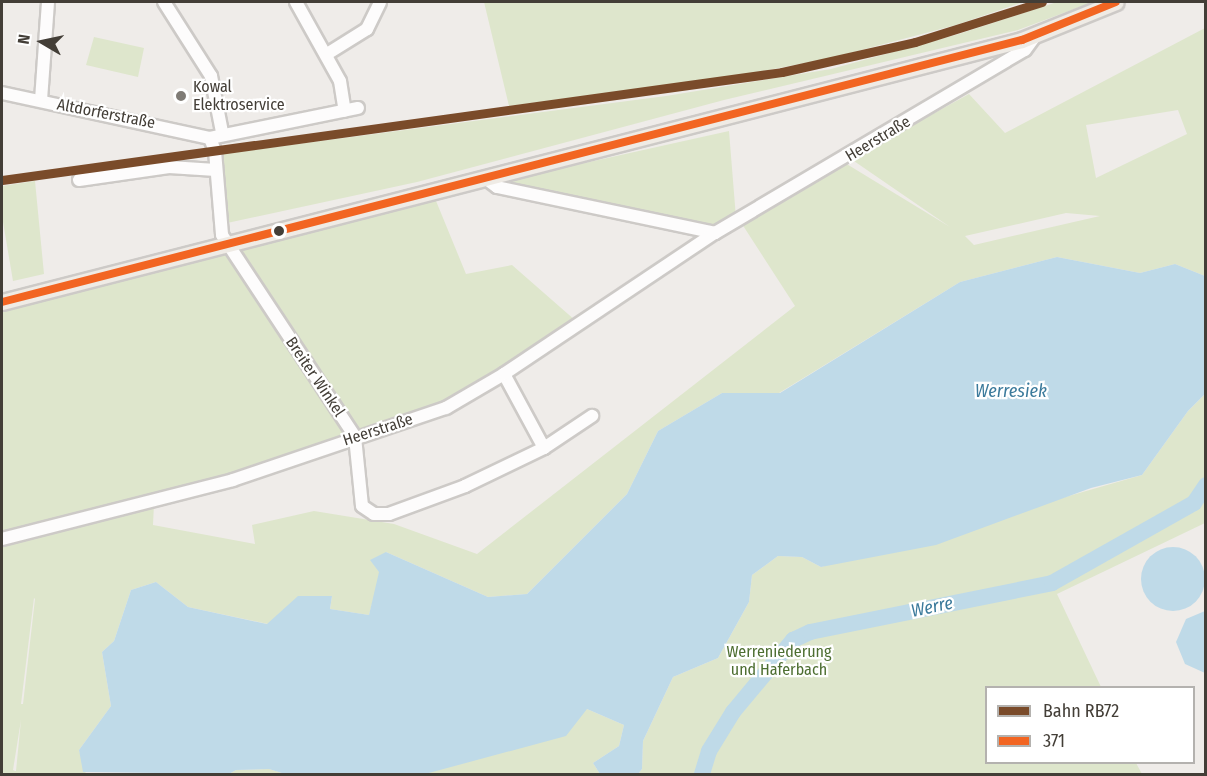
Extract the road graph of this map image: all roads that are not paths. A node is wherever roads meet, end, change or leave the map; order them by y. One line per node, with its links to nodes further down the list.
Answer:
1 (48, 2): 9 (street)
2 (164, 2): 10 (street)
3 (296, 2): 7 (street)
4 (380, 2): 7 (street)
5 (1116, 2): 6 (main road)
6 (1035, 36): 13 (main road); 15 (street, Heerstraße)
7 (327, 54): 10 (street)
8 (2, 93): 9 (street, Altdorferstraße)
9 (41, 100): 11 (street, Altdorferstraße)
10 (222, 132): 11 (street)
11 (210, 138): 12 (street)
12 (216, 170): 14 (street); 16 (street)
13 (485, 178): 15 (street); 16 (main road)
14 (79, 180)
15 (715, 233): 18 (street, Heerstraße)
16 (228, 243): 17 (main road); 20 (street, Breiter Winkel)
17 (2, 302)
18 (504, 374): 20 (street, Heerstraße); 21 (street)
19 (592, 416): 21 (street, Breiter Winkel)
20 (355, 438): 21 (street, Breiter Winkel); 22 (street, Heerstraße)
21 (544, 447)
22 (2, 539)

